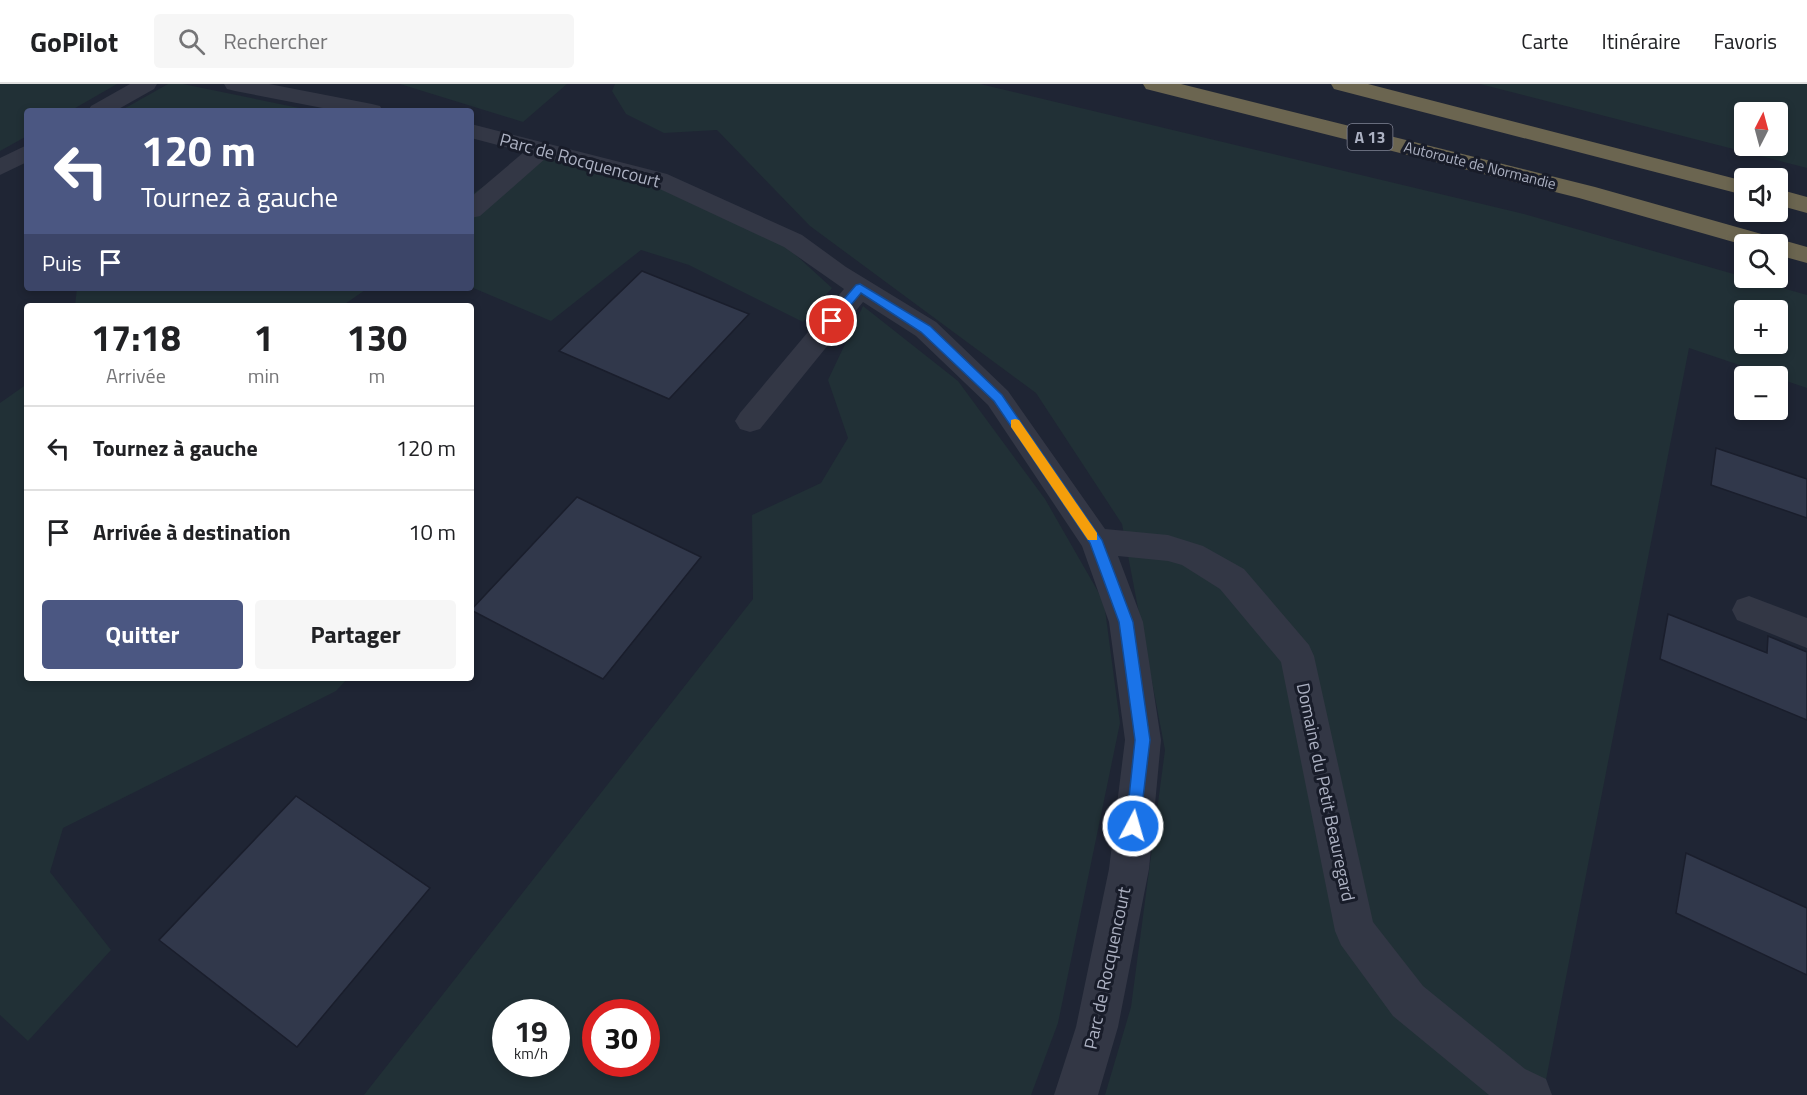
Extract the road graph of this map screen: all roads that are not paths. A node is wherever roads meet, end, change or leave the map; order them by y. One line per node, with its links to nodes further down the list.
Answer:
1 (146, 84): 5 (street)
2 (235, 84): 6 (street)
3 (1154, 84): 15 (highway, Autoroute de Normandie / A 13)
4 (1342, 84): 11 (highway, A 13)
5 (104, 108)
6 (357, 108)
7 (474, 133): 8 (street, Parc de Rocquencourt)
8 (542, 149): 14 (street); 18 (street, Parc de Rocquencourt)
9 (24, 154): 10 (street)
10 (0, 168)
11 (1734, 185)
12 (1788, 200): 13 (highway)
13 (1807, 205)
14 (474, 207)
15 (1734, 234)
16 (1788, 250): 17 (highway)
17 (1807, 255)
18 (860, 287): 19 (street); 20 (street, Parc de Rocquencourt)
19 (750, 421)
20 (1096, 540): 23 (street, Parc de Rocquencourt); 24 (street, Domaine du Petit Beauregard)
21 (1749, 610): 22 (street)
22 (1807, 633)
23 (1076, 1095)
24 (1530, 1095)

